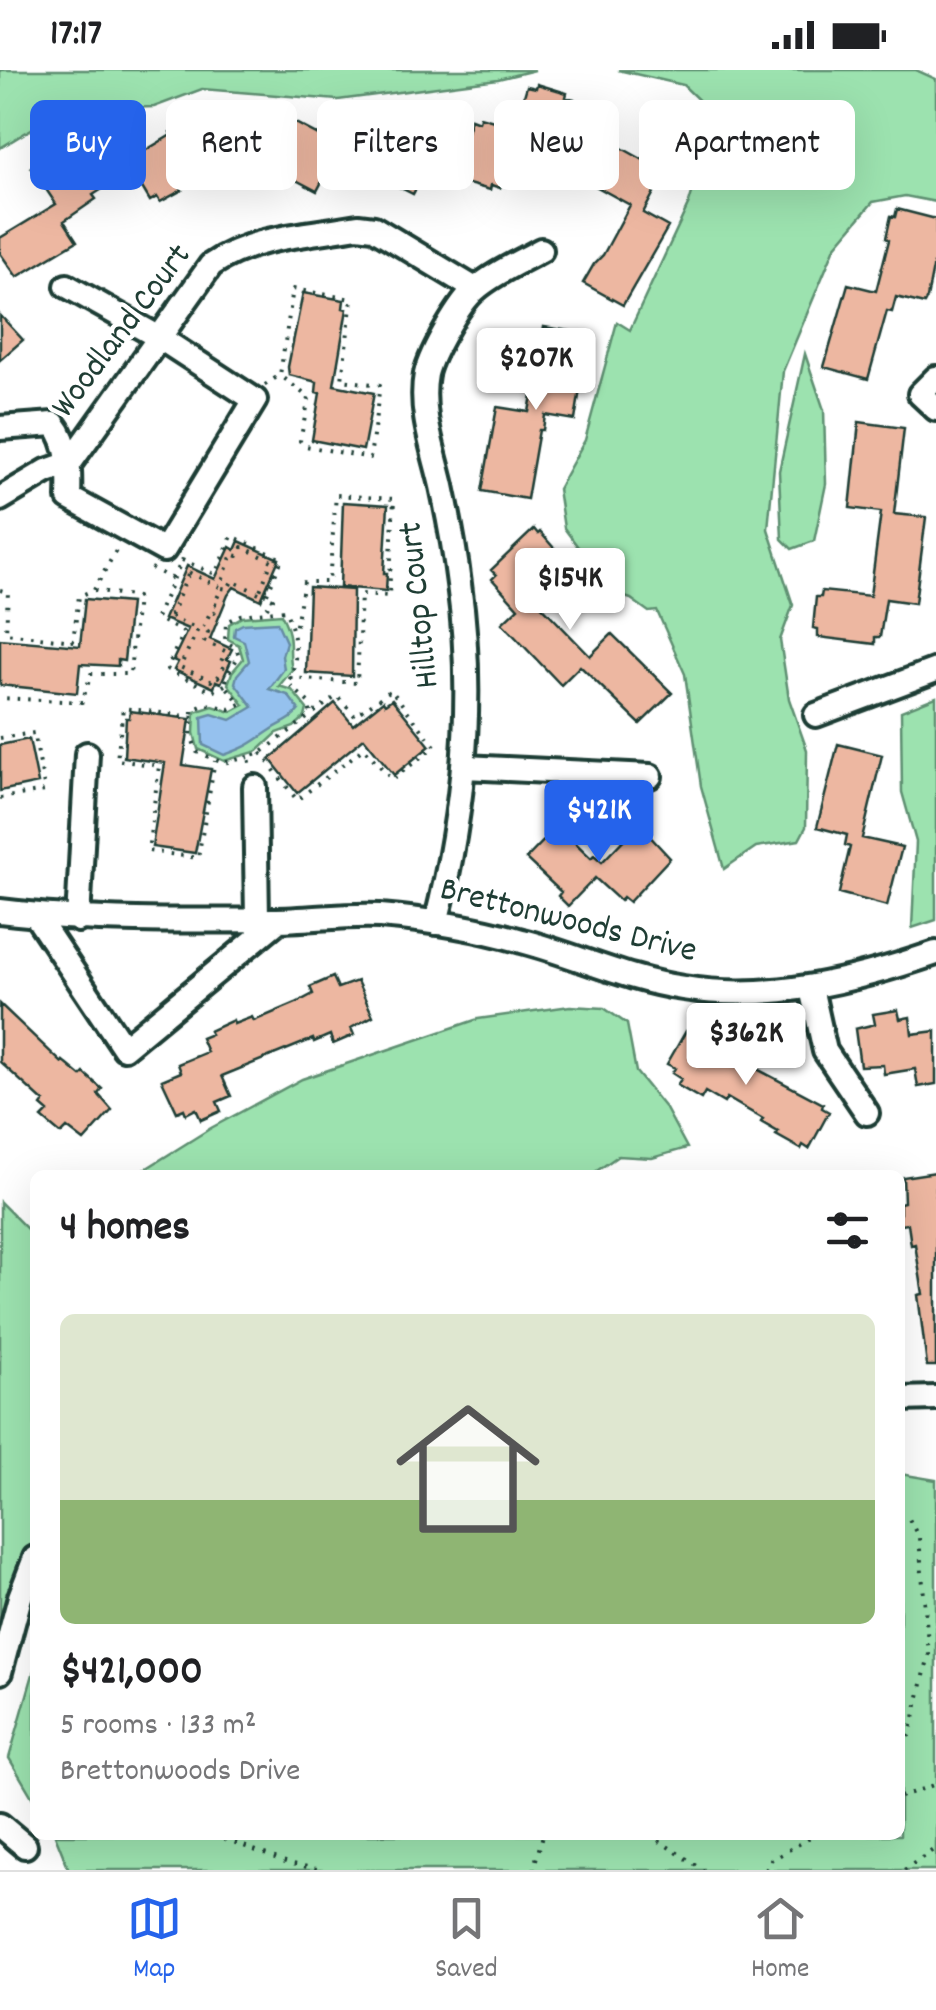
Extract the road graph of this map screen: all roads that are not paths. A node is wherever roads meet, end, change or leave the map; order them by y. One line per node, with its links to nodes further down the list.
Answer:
1 (541, 250): 3 (street)
2 (67, 286): 4 (street)
3 (475, 289): 4 (street, Woodland Court); 13 (street, Hilltop Court)
4 (160, 338): 8 (street, Woodland Court); 8 (street)
5 (936, 378): 6 (street)
6 (936, 409)
7 (0, 428): 8 (street)
8 (70, 464): 9 (street, Woodland Court)
9 (0, 499)
10 (936, 670): 11 (street)
11 (816, 715)
12 (87, 754): 18 (street)
13 (465, 767): 14 (street); 20 (street, Hilltop Court)
14 (650, 776)
15 (255, 787): 19 (street)
16 (0, 911): 17 (street, Brettonwoods Drive)
17 (36, 916): 18 (street, Brettonwoods Drive); 19 (street)
18 (78, 920): 19 (street, Brettonwoods Drive)
19 (268, 920): 20 (street, Brettonwoods Drive)
20 (436, 923): 22 (street, Brettonwoods Drive)
21 (936, 954): 22 (street, Brettonwoods Drive)
22 (811, 988): 23 (street)
23 (866, 1113)
24 (936, 1398): 25 (street)
25 (905, 1399)
26 (30, 1571): 27 (street)
27 (0, 1672)
28 (0, 1825): 29 (street)
29 (26, 1846)

